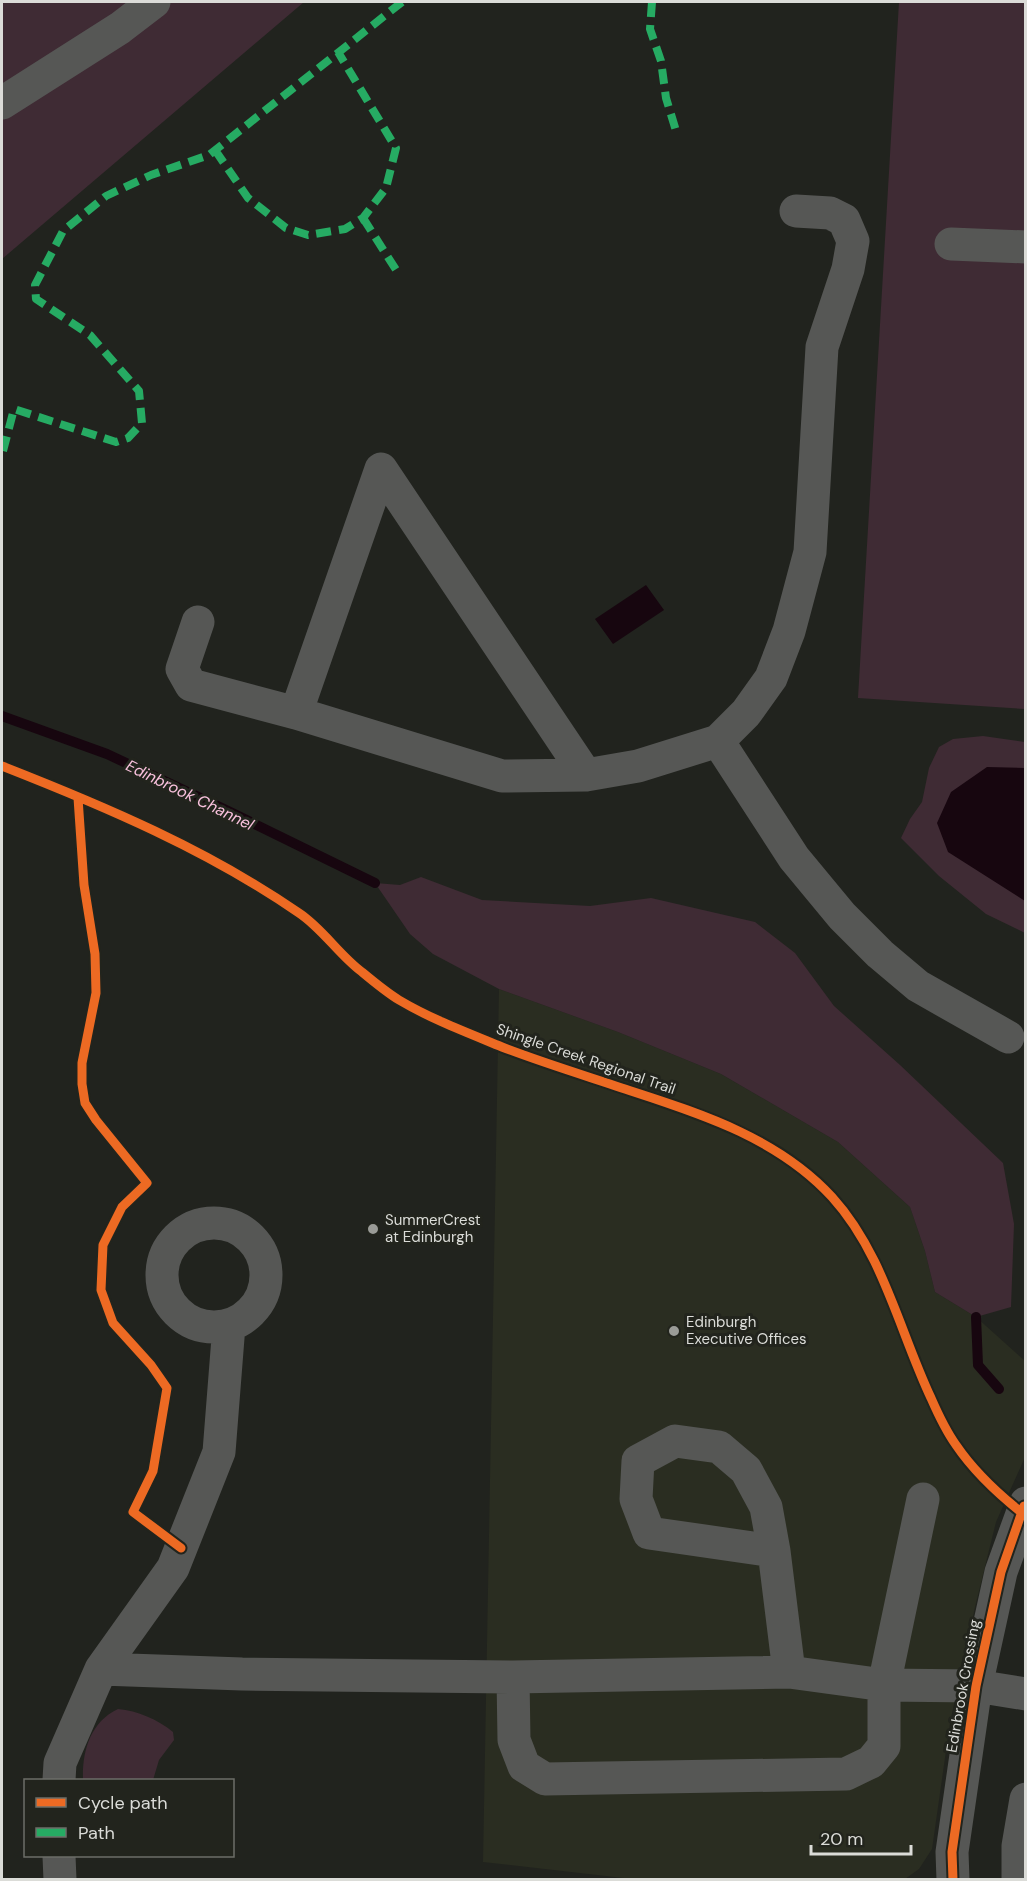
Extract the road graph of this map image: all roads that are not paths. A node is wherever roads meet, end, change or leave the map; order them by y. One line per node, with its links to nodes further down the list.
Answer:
1 (154, 2): 2 (street)
2 (2, 103)
3 (796, 211): 8 (street)
4 (951, 244): 5 (street)
5 (1026, 247)
6 (198, 622): 7 (street)
7 (296, 713): 9 (street); 9 (street)
8 (718, 741): 9 (street); 10 (street)
9 (586, 775)
10 (1020, 1043)
11 (229, 1325): 15 (street)
12 (923, 1499): 18 (street)
13 (1026, 1503): 19 (street, Edinbrook Crossing)
14 (774, 1551): 16 (street)
15 (101, 1670): 17 (street); 21 (street)
16 (789, 1672): 17 (street); 18 (street)
17 (513, 1677): 18 (street)
18 (884, 1685): 19 (street)
19 (976, 1686): 20 (street, Edinbrook Crossing); 25 (street, Edinbrook Crossing)
20 (1026, 1694)
21 (59, 1779)
22 (1026, 1799): 26 (street)
23 (59, 1857): 24 (street)
24 (60, 1880)
25 (953, 1880)
26 (1018, 1880)

